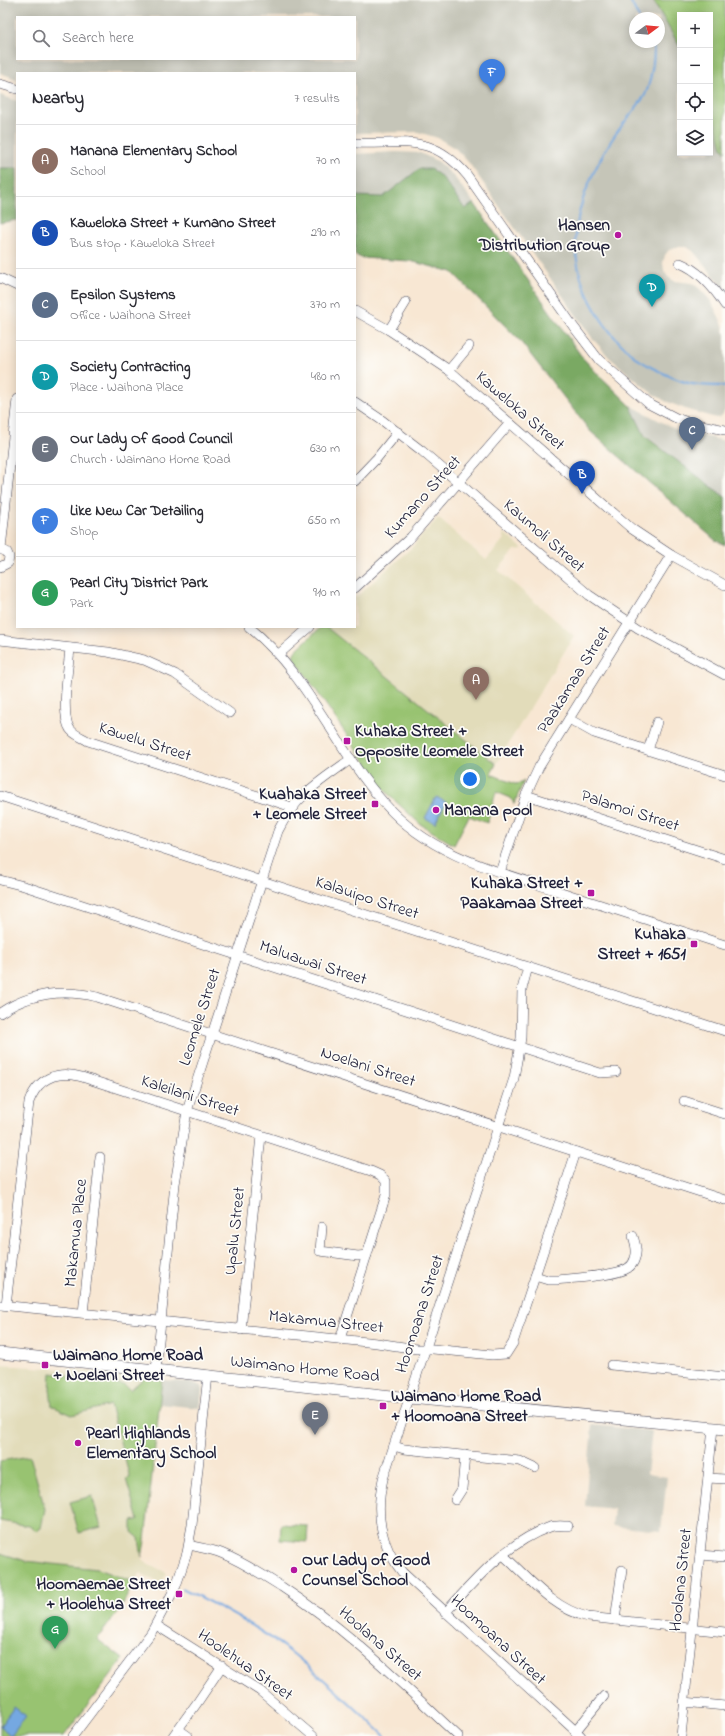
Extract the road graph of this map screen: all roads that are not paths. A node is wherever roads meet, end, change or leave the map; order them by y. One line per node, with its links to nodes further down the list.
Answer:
1 (0, 84): 2 (street)
2 (16, 90)
3 (356, 143): 16 (street)
4 (680, 264): 8 (street)
5 (0, 278): 6 (street)
6 (16, 286)
7 (406, 302): 10 (street)
8 (725, 305)
9 (356, 312): 10 (street, Kaweloka Street)
10 (390, 330): 12 (street, Kaweloka Street)
11 (469, 346): 12 (street, Kaweloka Street)
12 (449, 370): 15 (street, Kaweloka Street)
13 (356, 403): 17 (street, Kaumoli Street)
14 (16, 418): 18 (street)
15 (510, 423): 20 (street, Kumano Street); 21 (street, Kaweloka Street)
16 (725, 430)
17 (398, 432): 19 (street); 20 (street, Kaumoli Street)
18 (13, 477): 22 (street)
19 (356, 480)
20 (458, 483): 24 (street, Kumano Street); 25 (street, Kaumoli Street)
21 (671, 556): 23 (street, Kaweloka Street); 25 (street, Paakamaa Street)
22 (7, 557)
23 (725, 585)
24 (356, 587)
25 (629, 622): 31 (street, Kaumoli Street); 33 (street, Paakamaa Street)
26 (250, 628): 30 (street)
27 (309, 628): 30 (street)
28 (0, 640): 29 (street)
29 (70, 648): 32 (street); 40 (street, Kawelu Street)
30 (279, 654): 36 (street)
31 (725, 675)
32 (230, 713)
33 (569, 719): 35 (street); 38 (street, Paakamaa Street)
34 (657, 722): 35 (street)
35 (648, 750): 37 (street)
36 (351, 759): 40 (street, Leomele Street); 42 (street)
37 (725, 776)
38 (526, 795): 41 (street, Palamoi Street); 42 (street, Paakamaa Street)
39 (0, 796): 44 (street, Kalauipo Street)
40 (292, 807): 44 (street, Leomele Street)
41 (725, 859)
42 (500, 872): 45 (street)
43 (0, 880): 46 (street, Maluawai Street)
44 (261, 880): 46 (street, Leomele Street); 47 (street, Kalauipo Street)
45 (725, 945)
46 (237, 956): 50 (street, Leomele Street); 51 (street, Maluawai Street)
47 (528, 967): 49 (street, Kalauipo Street); 51 (street, Hoomoana Street)
48 (0, 1012): 50 (street, Noelani Street)
49 (725, 1031)
50 (212, 1033): 54 (street, Leomele Street); 56 (street, Noelani Street)
51 (520, 1048): 52 (street, Maluawai Street); 56 (street, Hoomoana Street)
52 (616, 1072)
53 (684, 1101): 55 (street)
54 (187, 1111): 57 (street, Kaleilani Street); 65 (street, Kaleilani Street); 67 (street, Leomele Street)
55 (725, 1114)
56 (498, 1126): 58 (street, Noelani Street); 70 (street, Hoomoana Street)
57 (261, 1136): 63 (street, Kaleilani Street); 68 (street, Upalu Street)
58 (576, 1152): 60 (street, Noelani Street); 64 (street, Makamua Street)
59 (100, 1157): 66 (street, Makamua Place)
60 (725, 1200)
61 (322, 1227): 63 (street)
62 (633, 1236): 64 (street)
63 (367, 1255): 69 (street, Kaleilani Street)
64 (535, 1276): 70 (street, Makamua Street)
65 (3, 1305): 66 (street, Makamua Street)
66 (83, 1313): 67 (street, Makamua Street)
67 (161, 1322): 68 (street, Makamua Street); 73 (street, Leomele Street)
68 (241, 1330): 69 (street, Makamua Street)
69 (340, 1339): 70 (street, Makamua Street)
70 (426, 1349): 76 (street, Hoomoana Street)
71 (0, 1353): 73 (main road, Waimano Home Road)
72 (611, 1365): 75 (street)
73 (156, 1370): 74 (main road, Waimano Home Road)
74 (208, 1375): 76 (main road, Waimano Home Road); 86 (street)
75 (725, 1377)
76 (410, 1398): 77 (main road, Waimano Home Road); 79 (street, Hoomoana Street)
77 (714, 1428): 78 (main road, Waimano Home Road); 82 (street, Hoolana Street)
78 (725, 1429)
79 (394, 1446): 80 (street); 91 (street, Hoomoana Street)
80 (465, 1455): 81 (street); 84 (street)
81 (535, 1468)
82 (708, 1478): 83 (street); 87 (street, Hoolana Street)
83 (725, 1479)
84 (455, 1500)
85 (568, 1526): 88 (street)
86 (189, 1545): 93 (street); 105 (street, Hoolana Street)
87 (700, 1554): 89 (street); 94 (street, Hoolana Street)
88 (503, 1555): 91 (street); 92 (street)
89 (725, 1557)
90 (622, 1570): 92 (street)
91 (445, 1613): 101 (street, Hoomoana Street)
92 (615, 1620): 94 (street)
93 (156, 1625): 96 (street, Hoolehua Street); 102 (street)
94 (692, 1628): 95 (street); 98 (street, Hoolana Street)
95 (725, 1632)
96 (222, 1666): 100 (street); 104 (street, Hoolehua Street)
97 (604, 1696): 101 (street)
98 (684, 1702): 99 (street); 106 (street, Hoolana Street)
99 (725, 1706)
100 (175, 1732): 103 (street)
101 (578, 1734)
102 (73, 1736)
103 (188, 1736)
104 (313, 1736)
105 (458, 1736)
106 (681, 1736)

